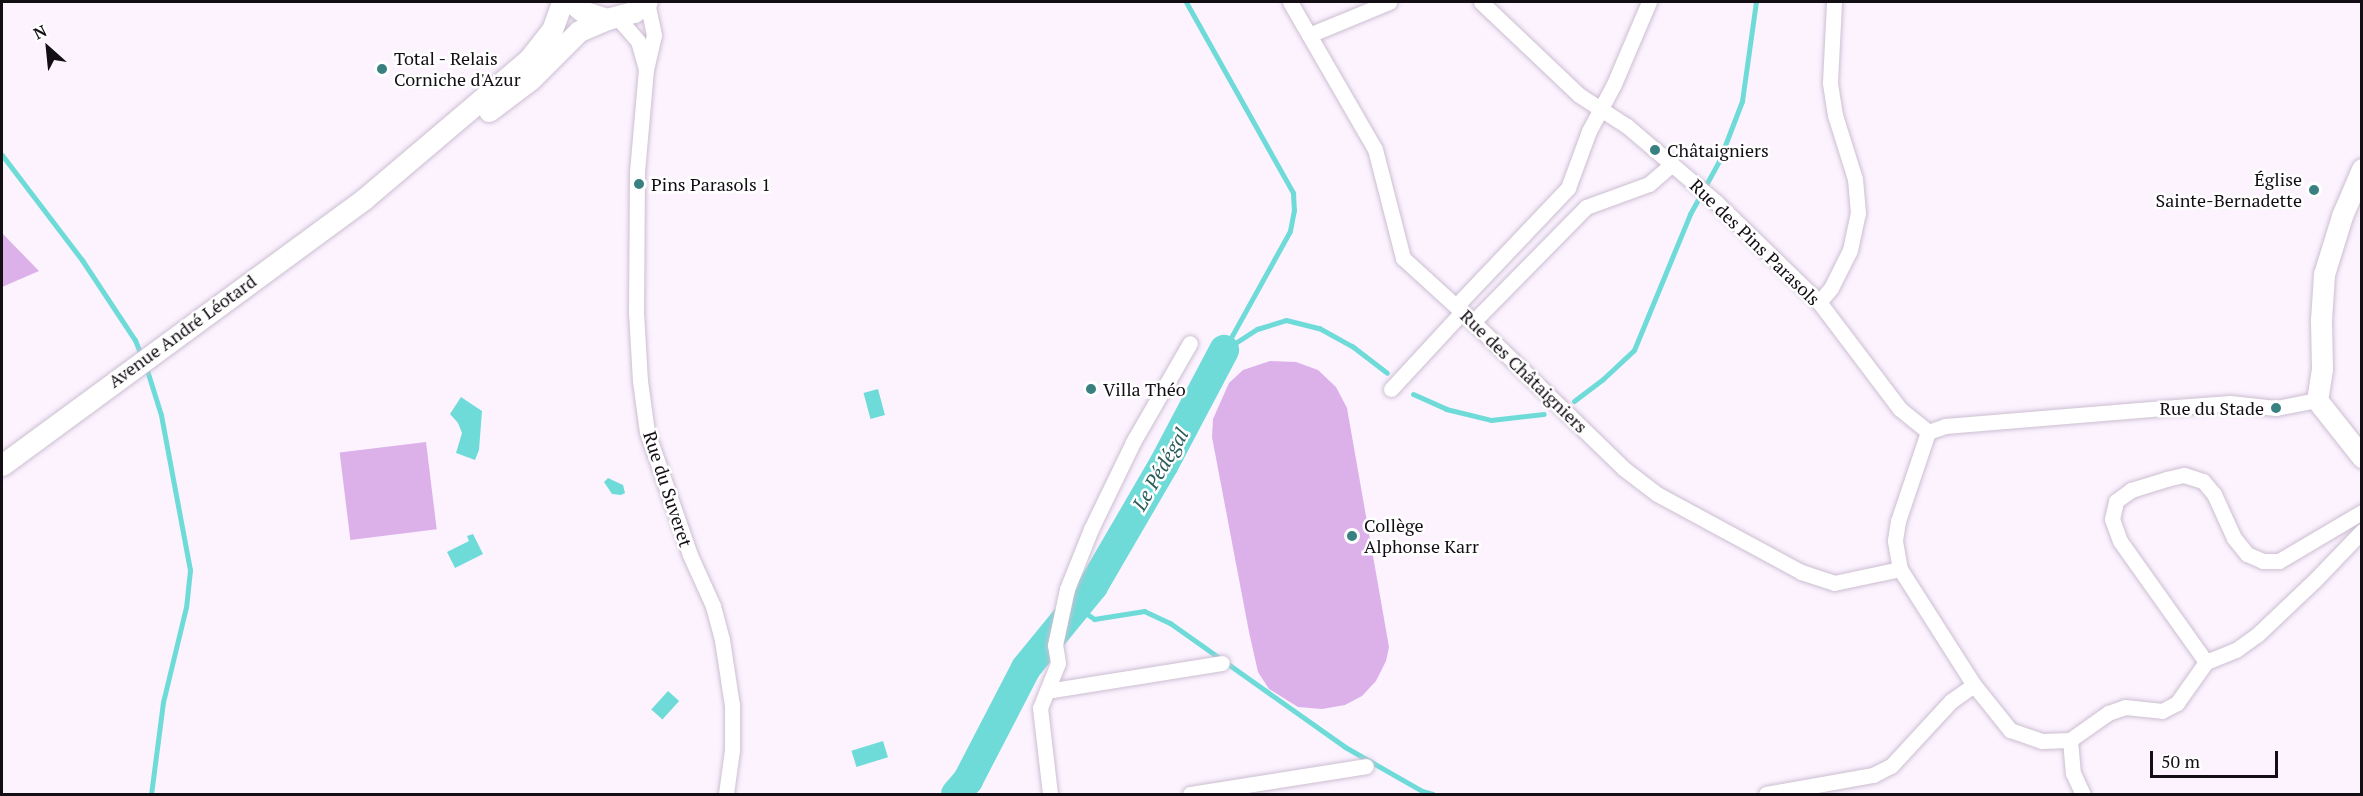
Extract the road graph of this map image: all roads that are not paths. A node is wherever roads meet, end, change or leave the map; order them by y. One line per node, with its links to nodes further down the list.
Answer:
1 (562, 2): 16 (main road, Avenue André Léotard)
2 (571, 2): 9 (main road)
3 (647, 2): 9 (main road, Avenue André Léotard); 11 (street, Rue du Suveret)
4 (1290, 2): 10 (street, Rue des Châtaigniers)
5 (1389, 2): 10 (street)
6 (1481, 2): 12 (street, Rue des Pins Parasols)
7 (1649, 2): 12 (street)
8 (1834, 2): 18 (street)
9 (613, 18): 11 (street, Rue du Suveret); 16 (main road, Avenue André Léotard)
10 (1309, 35): 19 (street, Rue des Châtaigniers)
11 (646, 69): 35 (street, Rue du Suveret)
12 (1600, 110): 13 (street, Rue des Pins Parasols); 15 (street)
13 (1672, 164): 17 (street); 18 (street, Rue des Pins Parasols)
14 (2361, 169): 22 (main road)
15 (1568, 188): 17 (street); 19 (street)
16 (364, 199): 25 (main road, Avenue André Léotard)
17 (1586, 207): 19 (street)
18 (1819, 302): 23 (street, Rue des Pins Parasols)
19 (1464, 313): 21 (street); 28 (street, Rue des Châtaigniers)
20 (1190, 343): 32 (street)
21 (1391, 390)
22 (2317, 400): 23 (street); 24 (main road)
23 (1928, 432): 28 (street)
24 (2361, 457)
25 (2, 465)
26 (2361, 512): 29 (street)
27 (2361, 531): 29 (street)
28 (1900, 569): 31 (street)
29 (2206, 662): 33 (street)
30 (1222, 663): 32 (street)
31 (1974, 685): 33 (street); 38 (street)
32 (1047, 691): 36 (street)
33 (2070, 741): 39 (street)
34 (1366, 766): 37 (street)
35 (726, 795)
36 (1050, 795)
37 (1190, 795)
38 (1766, 795)
39 (2083, 795)

